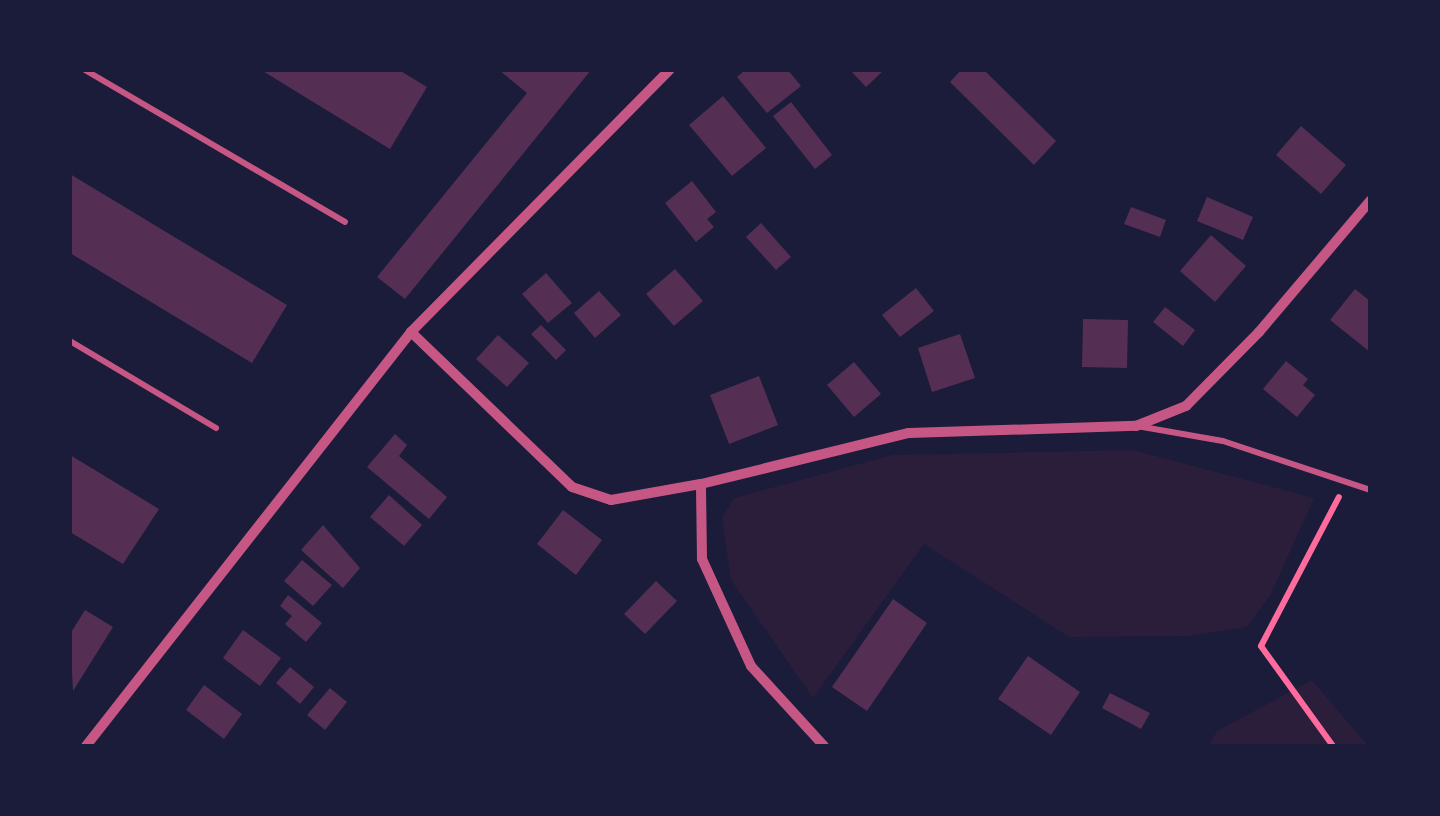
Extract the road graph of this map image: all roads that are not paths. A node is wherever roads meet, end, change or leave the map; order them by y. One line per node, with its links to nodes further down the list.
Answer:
1 (85, 70): 4 (lane)
2 (669, 70): 5 (street)
3 (1370, 201): 7 (street)
4 (345, 222)
5 (411, 332): 9 (street); 11 (street)
6 (70, 341): 8 (lane)
7 (1136, 426): 9 (street); 10 (lane)
8 (216, 428)
9 (701, 484): 12 (street)
10 (1370, 490)
11 (86, 746)
12 (824, 746)

